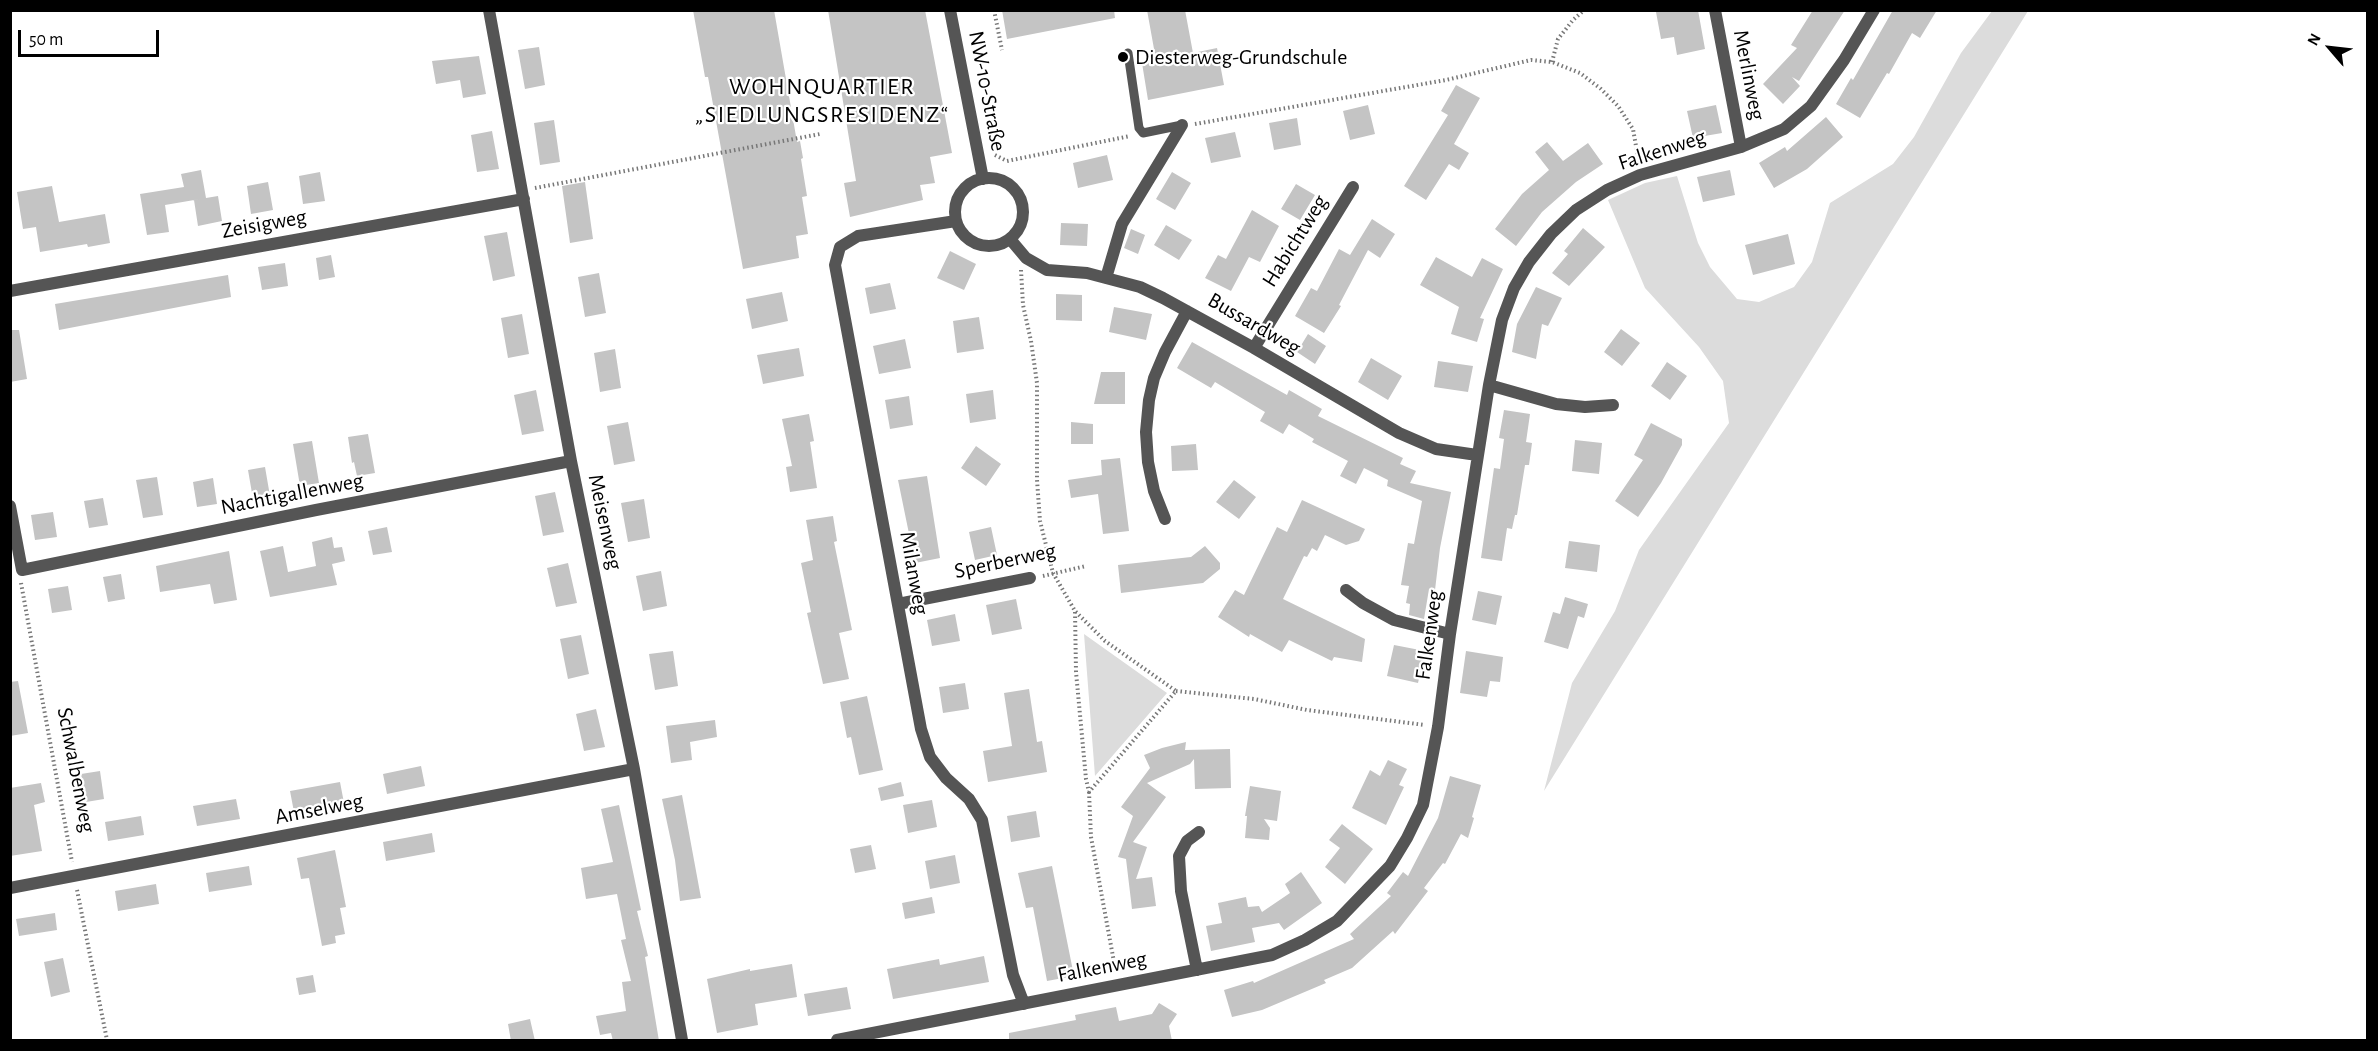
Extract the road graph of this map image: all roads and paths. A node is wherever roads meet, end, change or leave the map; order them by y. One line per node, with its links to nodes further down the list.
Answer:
1 (489, 10): 20 (street, Meisenweg)
2 (950, 10): 18 (street, NW-10-Straße)
3 (994, 10): 7 (path)
4 (1584, 10): 9 (path)
5 (1715, 10): 15 (street, Merlinweg)
6 (1874, 10): 15 (street, Falkenweg)
7 (1002, 50)
8 (1128, 52): 13 (lane)
9 (1552, 62): 11 (path); 17 (path)
10 (1246, 108): 11 (path)
11 (1248, 116): 12 (path)
12 (1182, 125): 13 (lane); 24 (street)
13 (1143, 133): 16 (path)
14 (820, 134): 20 (path)
15 (1741, 147): 17 (street, Falkenweg)
16 (994, 155)
17 (1640, 175): 28 (street, Falkenweg)
18 (983, 179): 21 (street); 22 (street)
19 (1353, 187): 27 (street, Habichtweg)
20 (524, 195): 25 (street, Zeisigweg); 31 (street, Meisenweg)
21 (956, 221): 22 (street); 39 (street, Milanweg)
22 (1010, 239): 23 (street, Bussardweg)
23 (1026, 258): 24 (street, Bussardweg); 36 (path)
24 (1106, 278): 26 (street, Bussardweg)
25 (10, 291)
26 (1187, 311): 27 (street, Bussardweg); 33 (street)
27 (1254, 348): 30 (street, Bussardweg)
28 (1489, 385): 29 (street); 30 (street, Falkenweg)
29 (1613, 405)
30 (1477, 455): 41 (street, Falkenweg)
31 (571, 461): 35 (street, Nachtigallenweg); 44 (street, Meisenweg)
32 (10, 506): 35 (street)
33 (1165, 519)
34 (1086, 566): 36 (path, Sperberweg)
35 (22, 570): 47 (path, Schwalbenweg)
36 (1053, 573): 37 (path, Sperberweg); 40 (path)
37 (1030, 578): 39 (street, Sperberweg)
38 (1346, 590): 41 (street)
39 (898, 604): 51 (street, Milanweg)
40 (1075, 611): 42 (path); 45 (path)
41 (1450, 634): 43 (street, Falkenweg)
42 (1176, 691): 43 (path); 45 (path)
43 (1438, 727): 49 (street, Falkenweg)
44 (634, 770): 47 (street, Amselweg); 53 (street, Meisenweg)
45 (1089, 792): 50 (path)
46 (1199, 832): 49 (street)
47 (75, 877): 48 (street, Amselweg); 52 (path, Schwalbenweg)
48 (10, 888)
49 (1197, 970): 50 (street, Falkenweg)
50 (1118, 986): 51 (street, Falkenweg)
51 (1024, 1004): 54 (street, Falkenweg)
52 (107, 1041)
53 (682, 1041)
54 (837, 1041)

